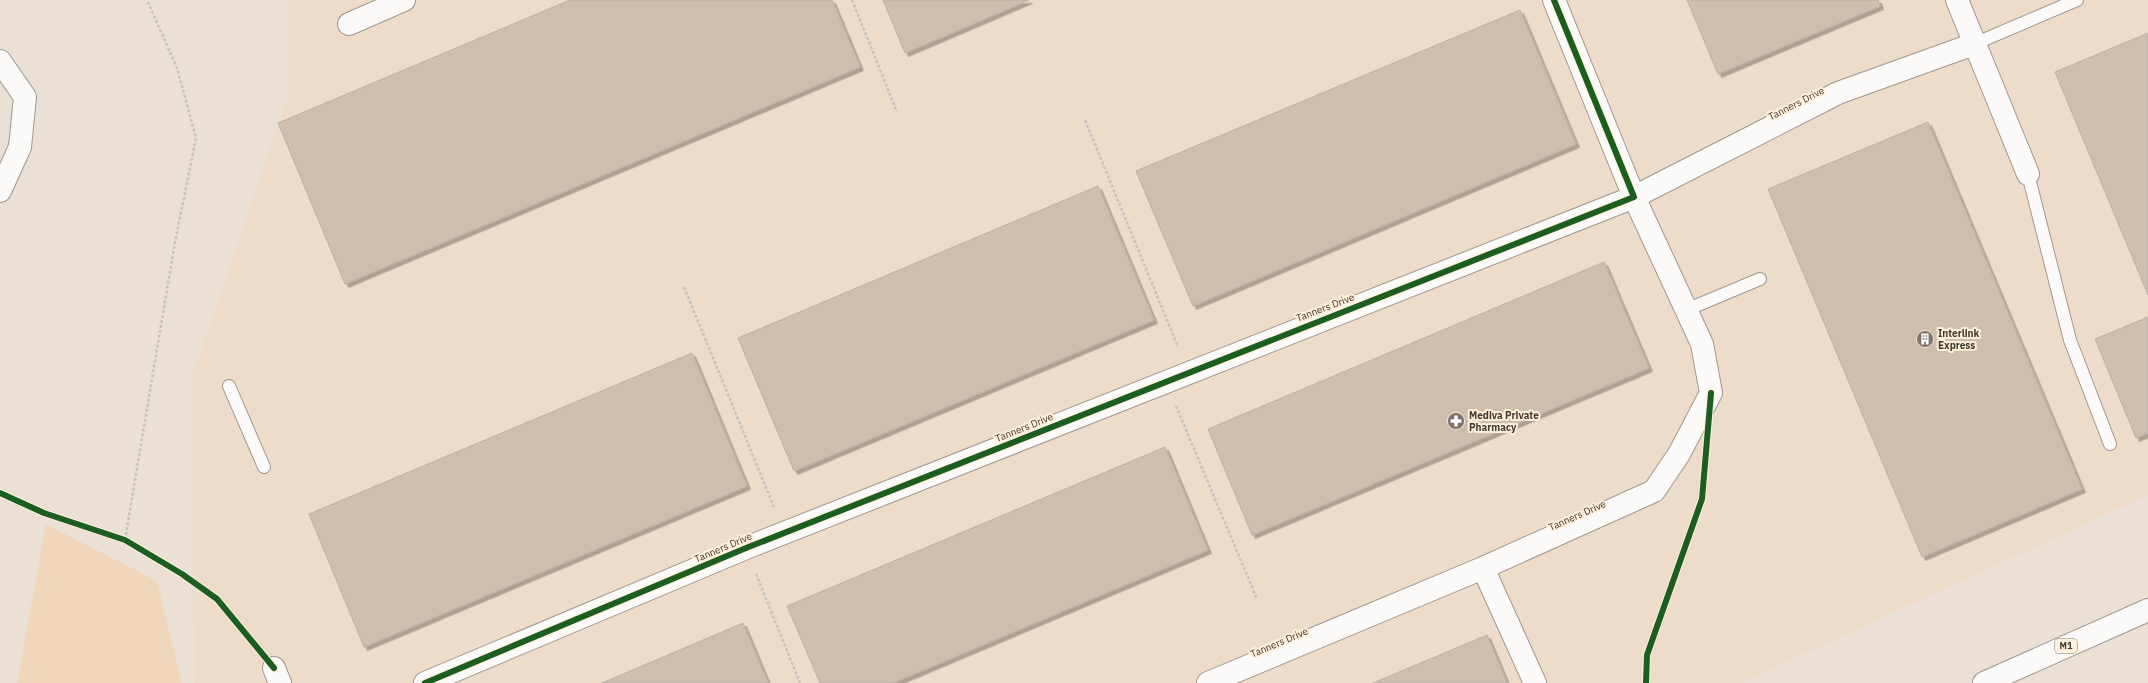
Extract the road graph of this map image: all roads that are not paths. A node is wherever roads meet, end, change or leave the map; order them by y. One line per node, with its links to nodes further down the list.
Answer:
1 (404, 0): 5 (main road)
2 (1554, 0): 10 (main road, Tanners Drive)
3 (1957, 0): 6 (main road)
4 (2077, 0): 6 (lane, Tanners Drive)
5 (349, 24)
6 (1974, 44): 8 (main road); 10 (main road, Tanners Drive)
7 (0, 62): 9 (main road)
8 (2028, 174): 14 (lane)
9 (0, 191)
10 (1634, 196): 12 (main road, Tanners Drive); 18 (main road, Tanners Drive)
11 (1760, 279): 12 (lane)
12 (1686, 310): 16 (main road, Tanners Drive)
13 (229, 386): 15 (lane)
14 (2110, 444)
15 (264, 467)
16 (1483, 568): 19 (main road, Tanners Drive); 20 (main road)
17 (2148, 610): 21 (main road, M1)
18 (425, 683)
19 (1208, 683)
20 (1535, 683)
21 (1984, 683)

